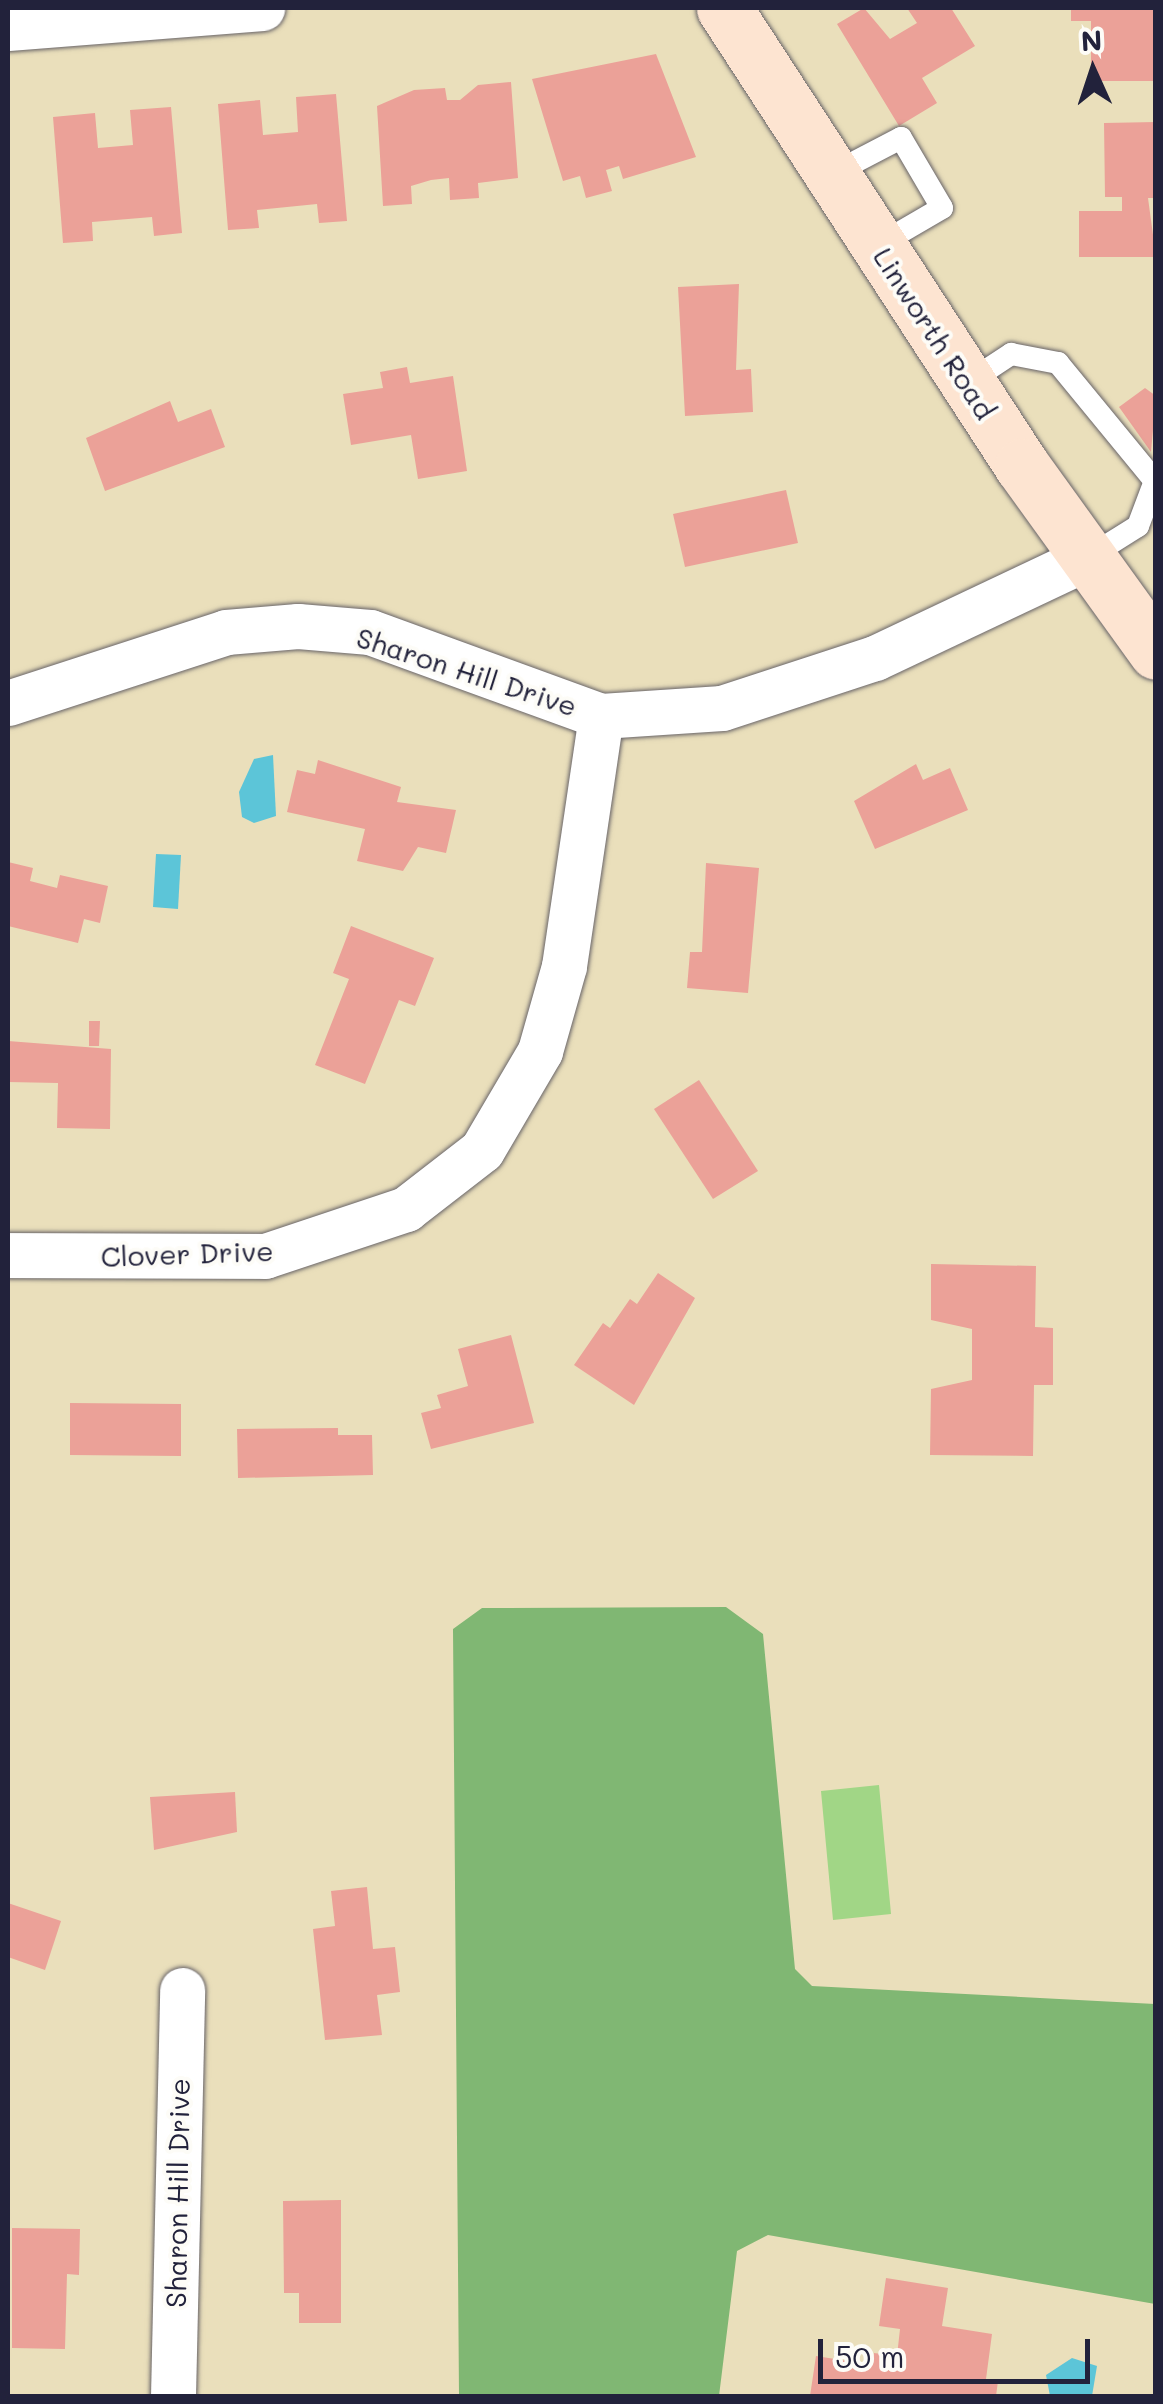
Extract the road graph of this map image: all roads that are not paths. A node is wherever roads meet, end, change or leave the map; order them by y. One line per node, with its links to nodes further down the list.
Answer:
1 (262, 8): 3 (street)
2 (724, 8): 4 (main road, Linworth Road)
3 (8, 28)
4 (830, 175): 5 (main road, Linworth Road); 5 (lane)
5 (878, 246): 6 (main road, Linworth Road)
6 (968, 382): 7 (main road, Linworth Road); 7 (lane)
7 (1087, 558): 8 (main road, Linworth Road); 10 (street, Sharon Hill Drive)
8 (1156, 652)
9 (8, 704): 10 (street, Sharon Hill Drive)
10 (601, 716): 11 (street, Clover Drive)
11 (8, 1255)
12 (182, 1990): 13 (street, Sharon Hill Drive)
13 (173, 2396)

